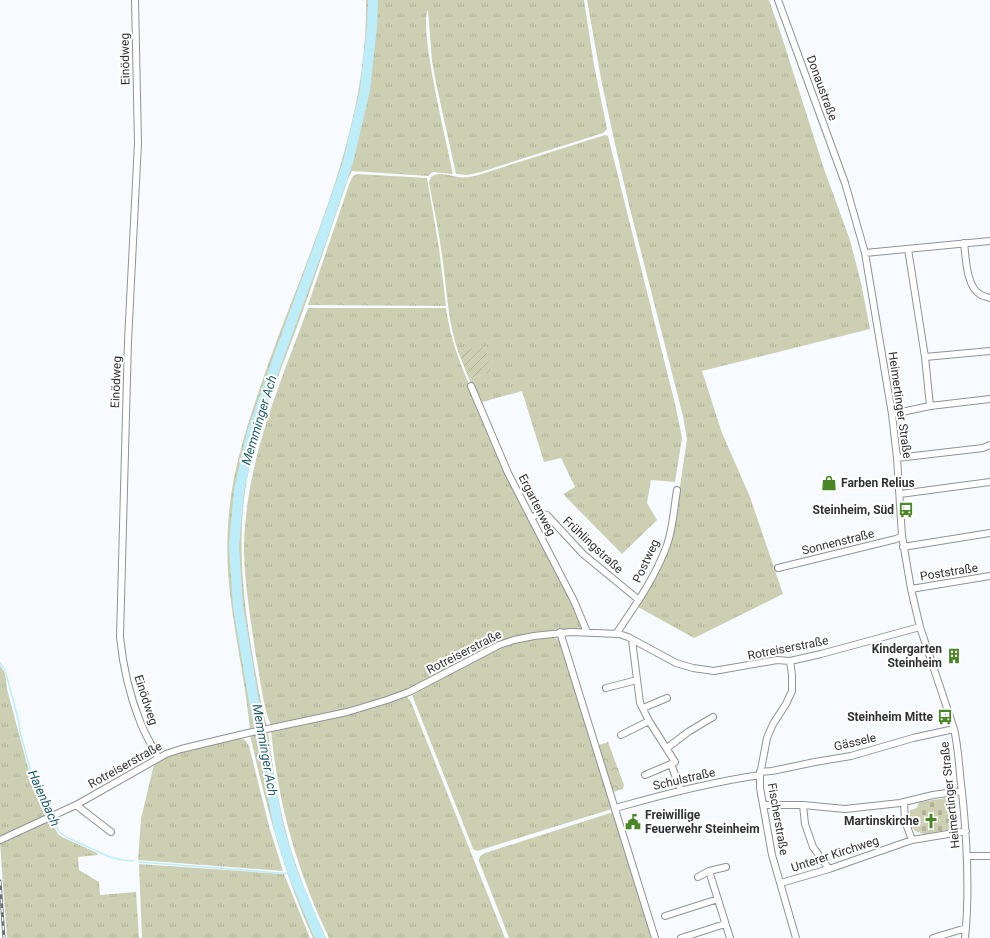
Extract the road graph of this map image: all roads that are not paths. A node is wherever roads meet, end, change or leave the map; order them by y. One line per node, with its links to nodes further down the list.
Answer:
1 (135, 0): 43 (street, Einödweg)
2 (778, 0): 3 (street, Donaustraße)
3 (845, 183): 7 (street, Heimertinger Straße)
4 (990, 241): 5 (street)
5 (964, 243): 6 (street); 8 (street)
6 (908, 249): 7 (street); 10 (street)
7 (865, 253): 14 (street, Heimertinger Straße)
8 (990, 298)
9 (990, 351): 10 (street)
10 (925, 357): 13 (street)
11 (471, 386): 20 (street, Ergartenweg)
12 (990, 399): 13 (street)
13 (930, 406): 14 (street)
14 (892, 414): 16 (street, Heimertinger Straße)
15 (990, 445): 16 (street)
16 (897, 458): 19 (street, Heimertinger Straße)
17 (990, 482): 19 (street)
18 (677, 490): 27 (street, Postweg)
19 (900, 494): 22 (street, Heimertinger Straße)
20 (531, 518): 27 (street, Frühlingstraße); 30 (street, Ergartenweg)
21 (990, 533): 23 (street)
22 (902, 536): 23 (street, Heimertinger Straße); 24 (street, Sonnenstraße)
23 (903, 547): 26 (street, Heimertinger Straße)
24 (778, 568)
25 (990, 576): 26 (street, Poststraße)
26 (911, 590): 28 (street, Heimertinger Straße)
27 (639, 600): 31 (street, Postweg)
28 (920, 627): 33 (street, Rotreiserstraße); 40 (street, Heimertinger Straße)
29 (560, 632): 30 (street, Rotreiserstraße); 43 (street, Rotreiserstraße); 53 (street)
30 (587, 632): 31 (street, Rotreiserstraße)
31 (616, 634): 32 (street, Rotreiserstraße)
32 (632, 640): 33 (street, Rotreiserstraße); 34 (street)
33 (790, 661): 45 (street, Fischerstraße)
34 (637, 680): 35 (street); 37 (street)
35 (606, 688)
36 (667, 698): 37 (street)
37 (643, 708): 39 (street)
38 (714, 718): 42 (street)
39 (649, 721): 41 (street); 42 (street)
40 (954, 729): 45 (street, Gässele); 48 (street, Heimertinger Straße)
41 (621, 735)
42 (667, 748): 44 (street)
43 (158, 757): 50 (street, Rotreiserstraße)
44 (671, 764): 46 (street); 47 (street)
45 (760, 773): 47 (street, Schulstraße); 51 (street, Fischerstraße)
46 (645, 775)
47 (681, 791): 53 (street, Schulstraße)
48 (961, 791): 49 (street); 54 (street, Heimertinger Straße)
49 (904, 802): 52 (street); 57 (street)
50 (76, 805): 55 (street); 56 (street, Rotreiserstraße)
51 (764, 805): 52 (street); 64 (street, Fischerstraße)
52 (803, 805): 61 (street)
53 (615, 810): 69 (street)
54 (966, 831): 57 (street, Unterer Kirchweg); 58 (street, Heimertinger Straße)
55 (111, 832)
56 (0, 840)
57 (912, 840): 61 (street, Unterer Kirchweg)
58 (967, 856): 59 (street); 68 (street, Heimertinger Straße)
59 (990, 856)
60 (726, 867): 62 (street)
61 (829, 869): 64 (street, Unterer Kirchweg)
62 (709, 872): 63 (street); 65 (street)
63 (698, 877)
64 (781, 883): 72 (street, Fischerstraße)
65 (718, 899): 66 (street); 67 (street)
66 (664, 916)
67 (725, 924): 70 (street); 71 (street)
68 (966, 928): 73 (street); 74 (street, Heimertinger Straße)
69 (655, 938)
70 (681, 938)
71 (730, 938)
72 (796, 938)
73 (933, 938)
74 (965, 938)

